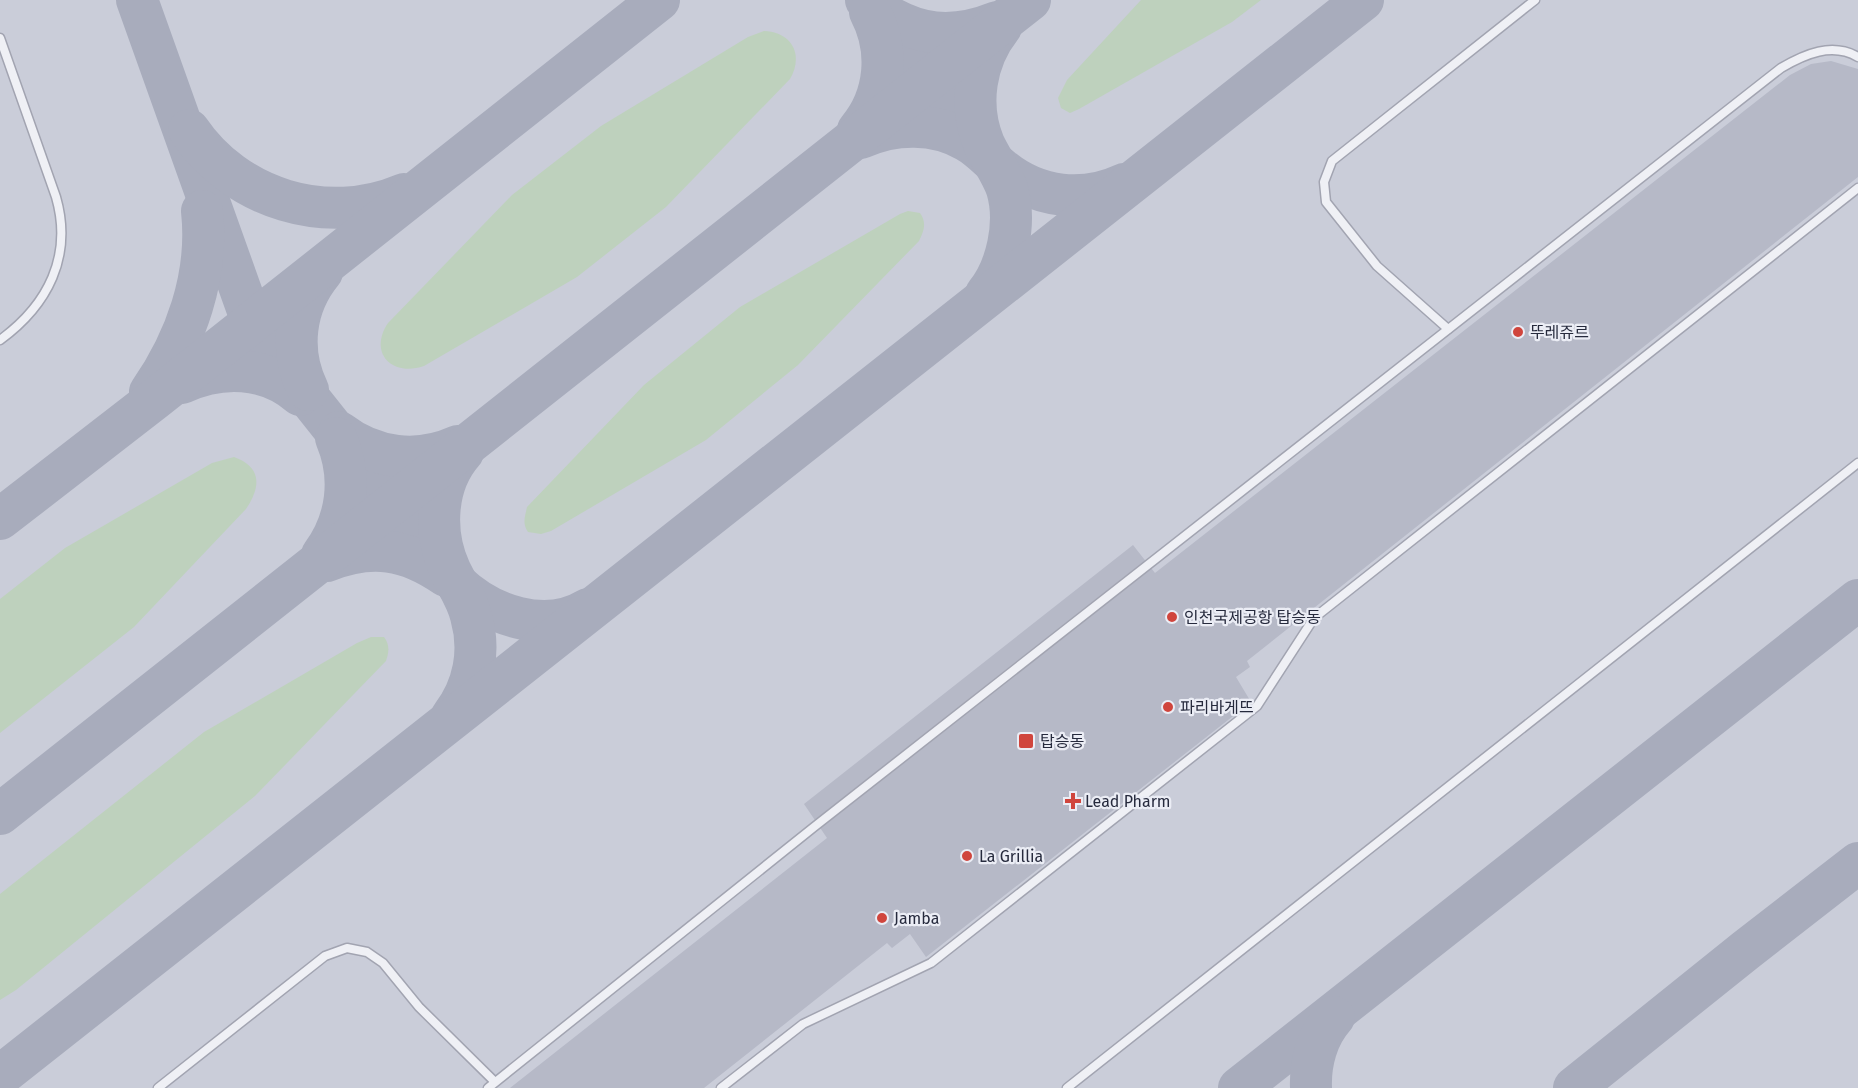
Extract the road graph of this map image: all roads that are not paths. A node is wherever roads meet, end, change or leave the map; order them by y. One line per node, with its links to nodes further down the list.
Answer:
1 (1535, 0): 5 (lane)
2 (0, 38): 6 (lane)
3 (1858, 57): 5 (lane)
4 (1858, 188): 10 (lane)
5 (1448, 329): 8 (lane)
6 (0, 340)
7 (1858, 463): 11 (lane)
8 (491, 1085): 9 (lane)
9 (158, 1088)
10 (721, 1088)
11 (1067, 1088)

